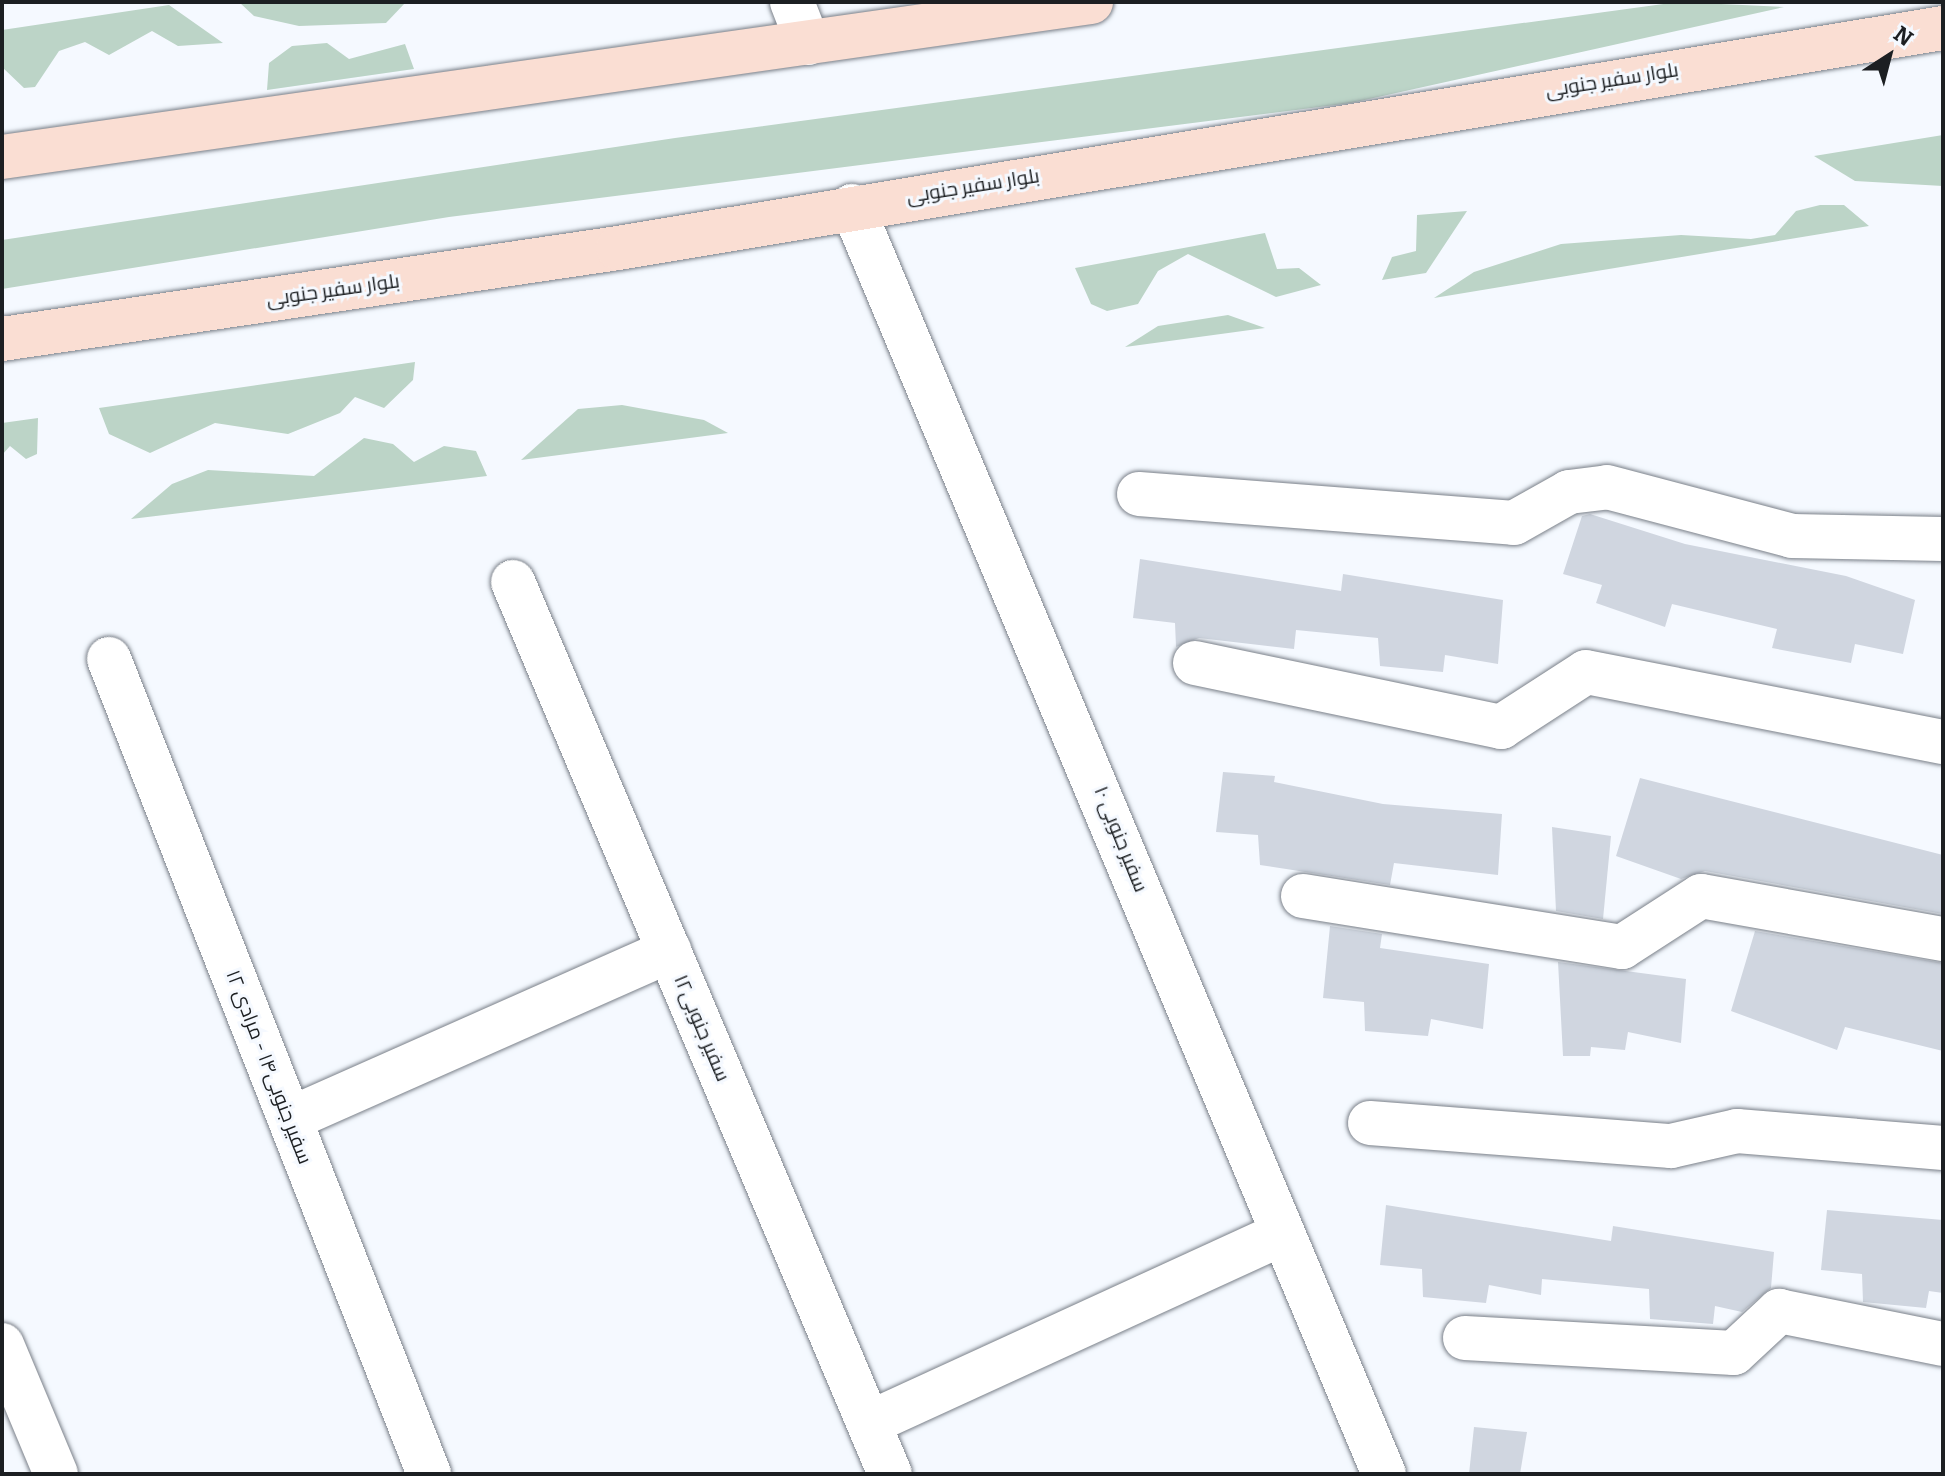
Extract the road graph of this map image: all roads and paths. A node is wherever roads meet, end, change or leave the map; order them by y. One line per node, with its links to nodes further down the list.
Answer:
1 (792, 2): 5 (street)
2 (1091, 2): 5 (main road)
3 (1875, 19): 4 (main road, بلوار سفیر جنوبی); 7 (main road, بلوار سفیر جنوبی)
4 (1943, 28)
5 (808, 43): 6 (main road)
6 (2, 157)
7 (852, 206): 8 (main road, بلوار سفیر جنوبی); 21 (street, سفیر جنوبی ۱۰)
8 (2, 339)
9 (1139, 494): 10 (street)
10 (1943, 539)
11 (513, 582): 17 (street, سفیر جنوبی۱۲)
12 (109, 659): 18 (street, سفیر جنوبی۱۴ - مرادی ۱۲)
13 (1195, 663): 14 (street)
14 (1943, 742)
15 (1303, 896): 16 (street)
16 (1943, 939)
17 (669, 951): 18 (street); 25 (street, سفیر جنوبی۱۲)
18 (290, 1119): 27 (street, سفیر جنوبی۱۴ - مرادی ۱۲)
19 (1370, 1123): 20 (street)
20 (1943, 1148)
21 (1282, 1234): 25 (street); 29 (street, سفیر جنوبی ۱۰)
22 (1465, 1338): 23 (street)
23 (1943, 1344)
24 (2, 1345): 26 (street)
25 (869, 1423): 28 (street, سفیر جنوبی۱۲)
26 (56, 1474)
27 (429, 1474)
28 (890, 1474)
29 (1384, 1474)

